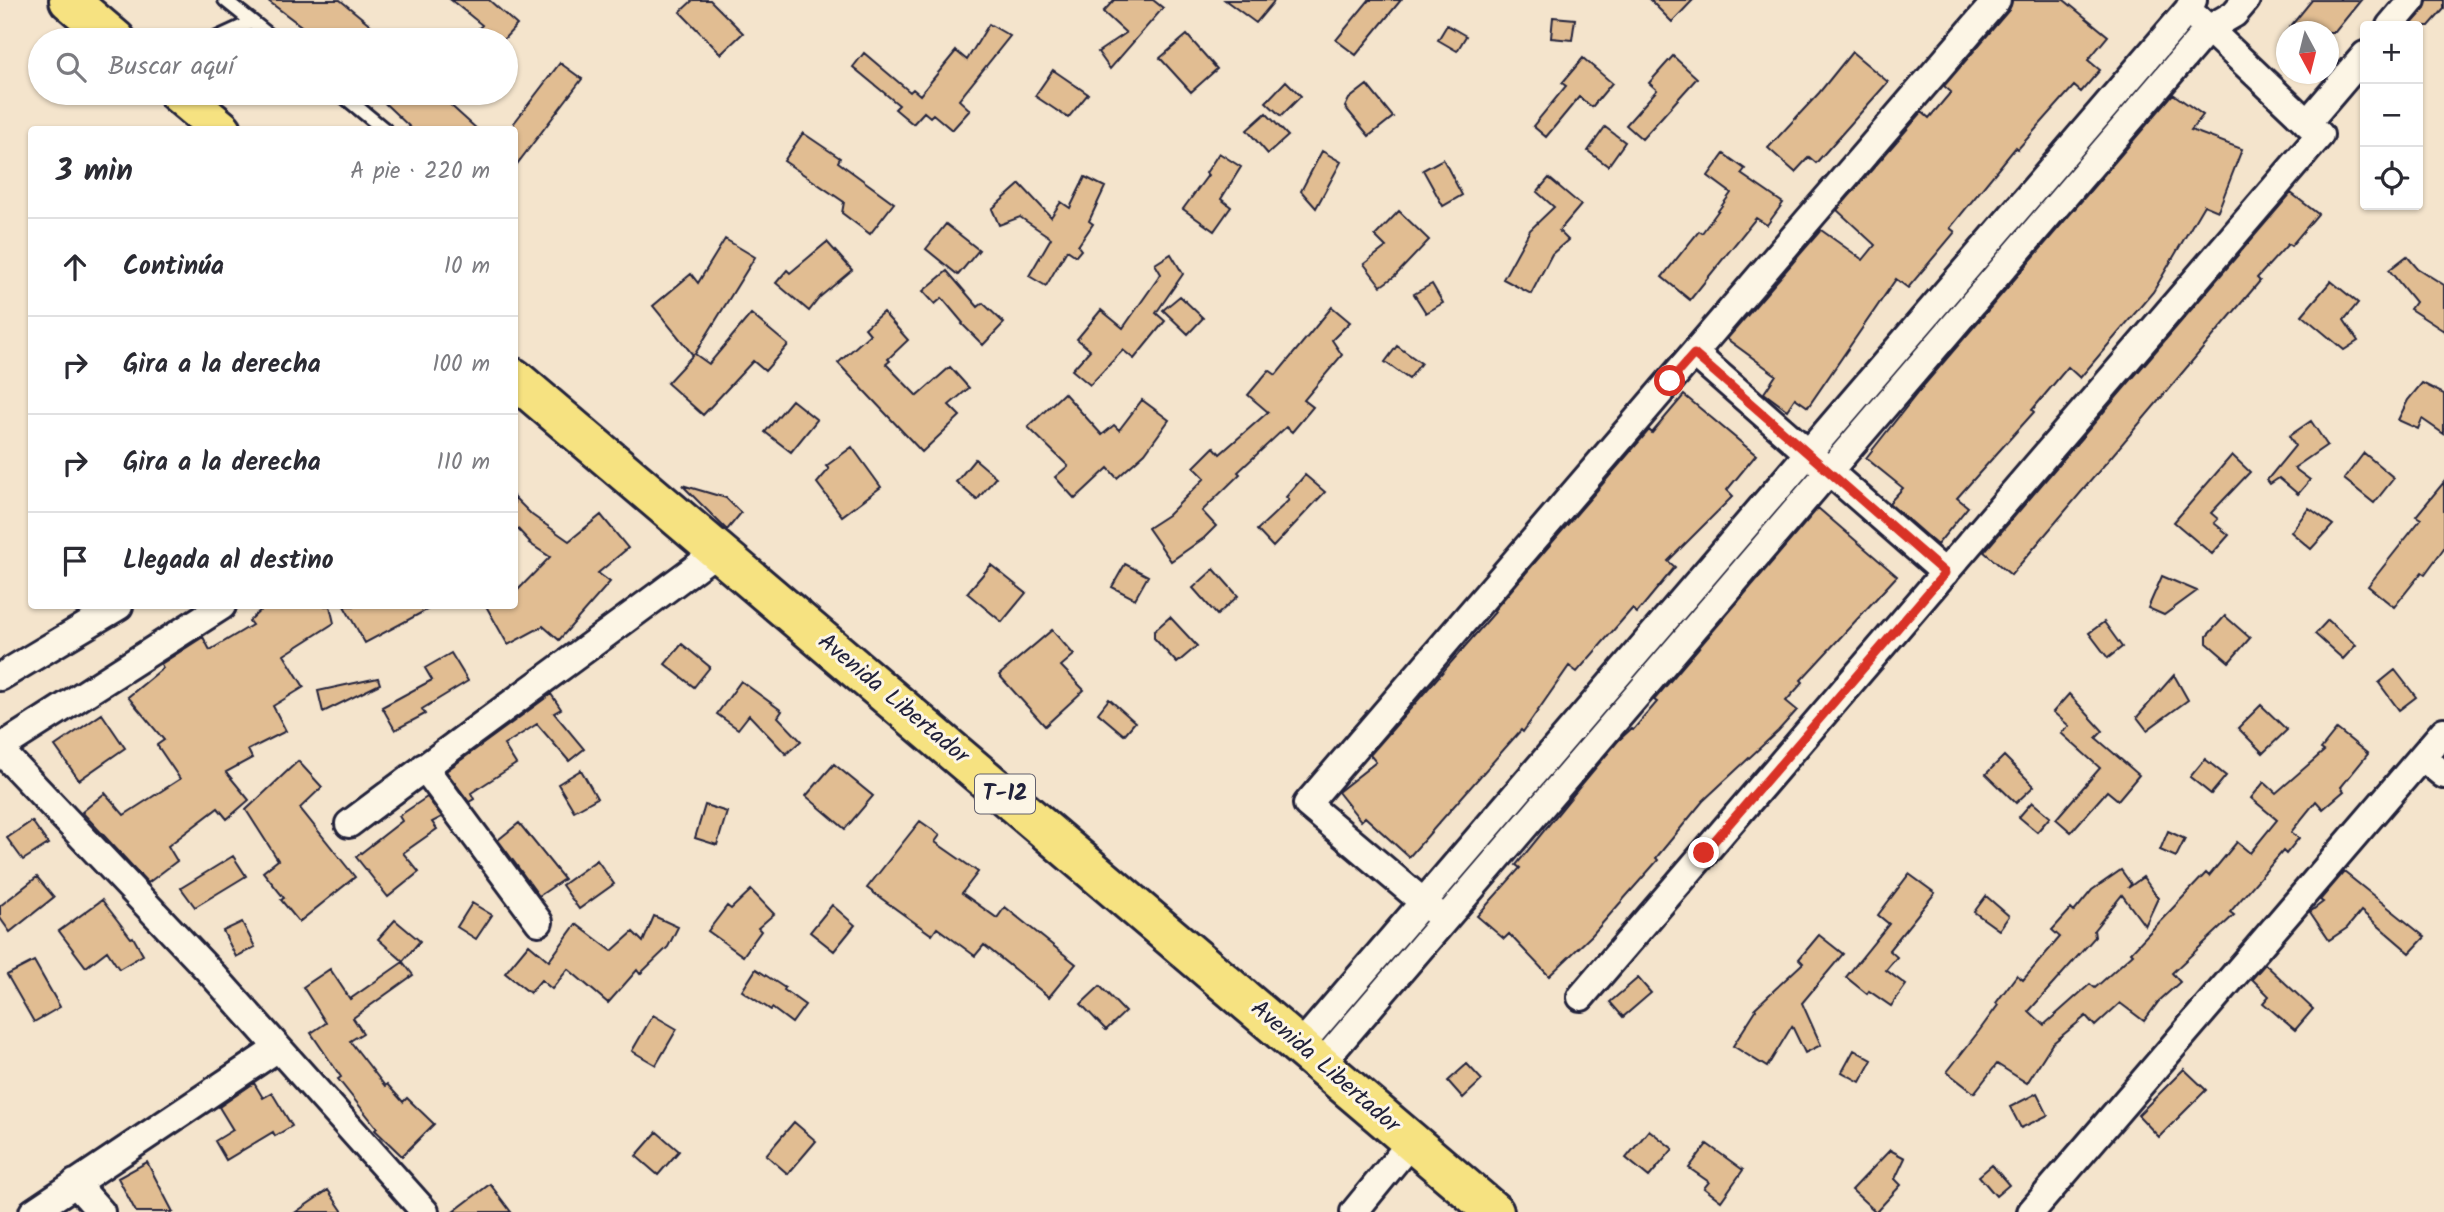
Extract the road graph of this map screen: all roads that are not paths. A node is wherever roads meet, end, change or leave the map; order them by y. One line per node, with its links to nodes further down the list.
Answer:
1 (69, 0): 9 (highway)
2 (225, 0): 8 (lane)
3 (1997, 0): 19 (street)
4 (2246, 0): 12 (street)
5 (2412, 0): 7 (street)
6 (2186, 3): 12 (street); 21 (street)
7 (2394, 21)
8 (252, 22): 10 (lane); 11 (lane)
9 (102, 28)
10 (239, 28)
11 (260, 28)
12 (2208, 29): 16 (street); 22 (street)
13 (2360, 61): 16 (street)
14 (192, 105): 17 (highway)
15 (355, 105): 18 (lane)
16 (2307, 123): 24 (street)
17 (217, 126)
18 (380, 126)
19 (1694, 354): 21 (street); 34 (street)
20 (518, 381): 23 (highway, Avenida Libertador / T-12)
21 (1808, 454): 22 (street); 34 (street)
22 (1829, 471): 24 (street); 35 (street)
23 (718, 551): 31 (street); 39 (highway, Avenida Libertador / T-12)
24 (1945, 573): 37 (street)
25 (114, 609): 27 (street)
26 (217, 609): 29 (street)
27 (0, 677)
28 (2444, 731): 30 (street)
29 (0, 749): 38 (street)
30 (2422, 757): 32 (street); 47 (street)
31 (424, 767): 33 (street); 36 (street)
32 (2444, 775)
33 (349, 824)
34 (1423, 902): 35 (street); 39 (street)
35 (1444, 920): 39 (street)
36 (539, 922)
37 (1581, 997)
38 (278, 1048): 41 (street); 44 (street)
39 (1310, 1055): 40 (highway, Avenida Libertador / T-12)
40 (1412, 1142): 45 (street); 46 (highway, Avenida Libertador / T-12)
41 (75, 1183): 42 (street); 43 (street)
42 (33, 1212)
43 (101, 1212)
44 (425, 1212)
45 (1355, 1212)
46 (1494, 1212)
47 (2031, 1212)

